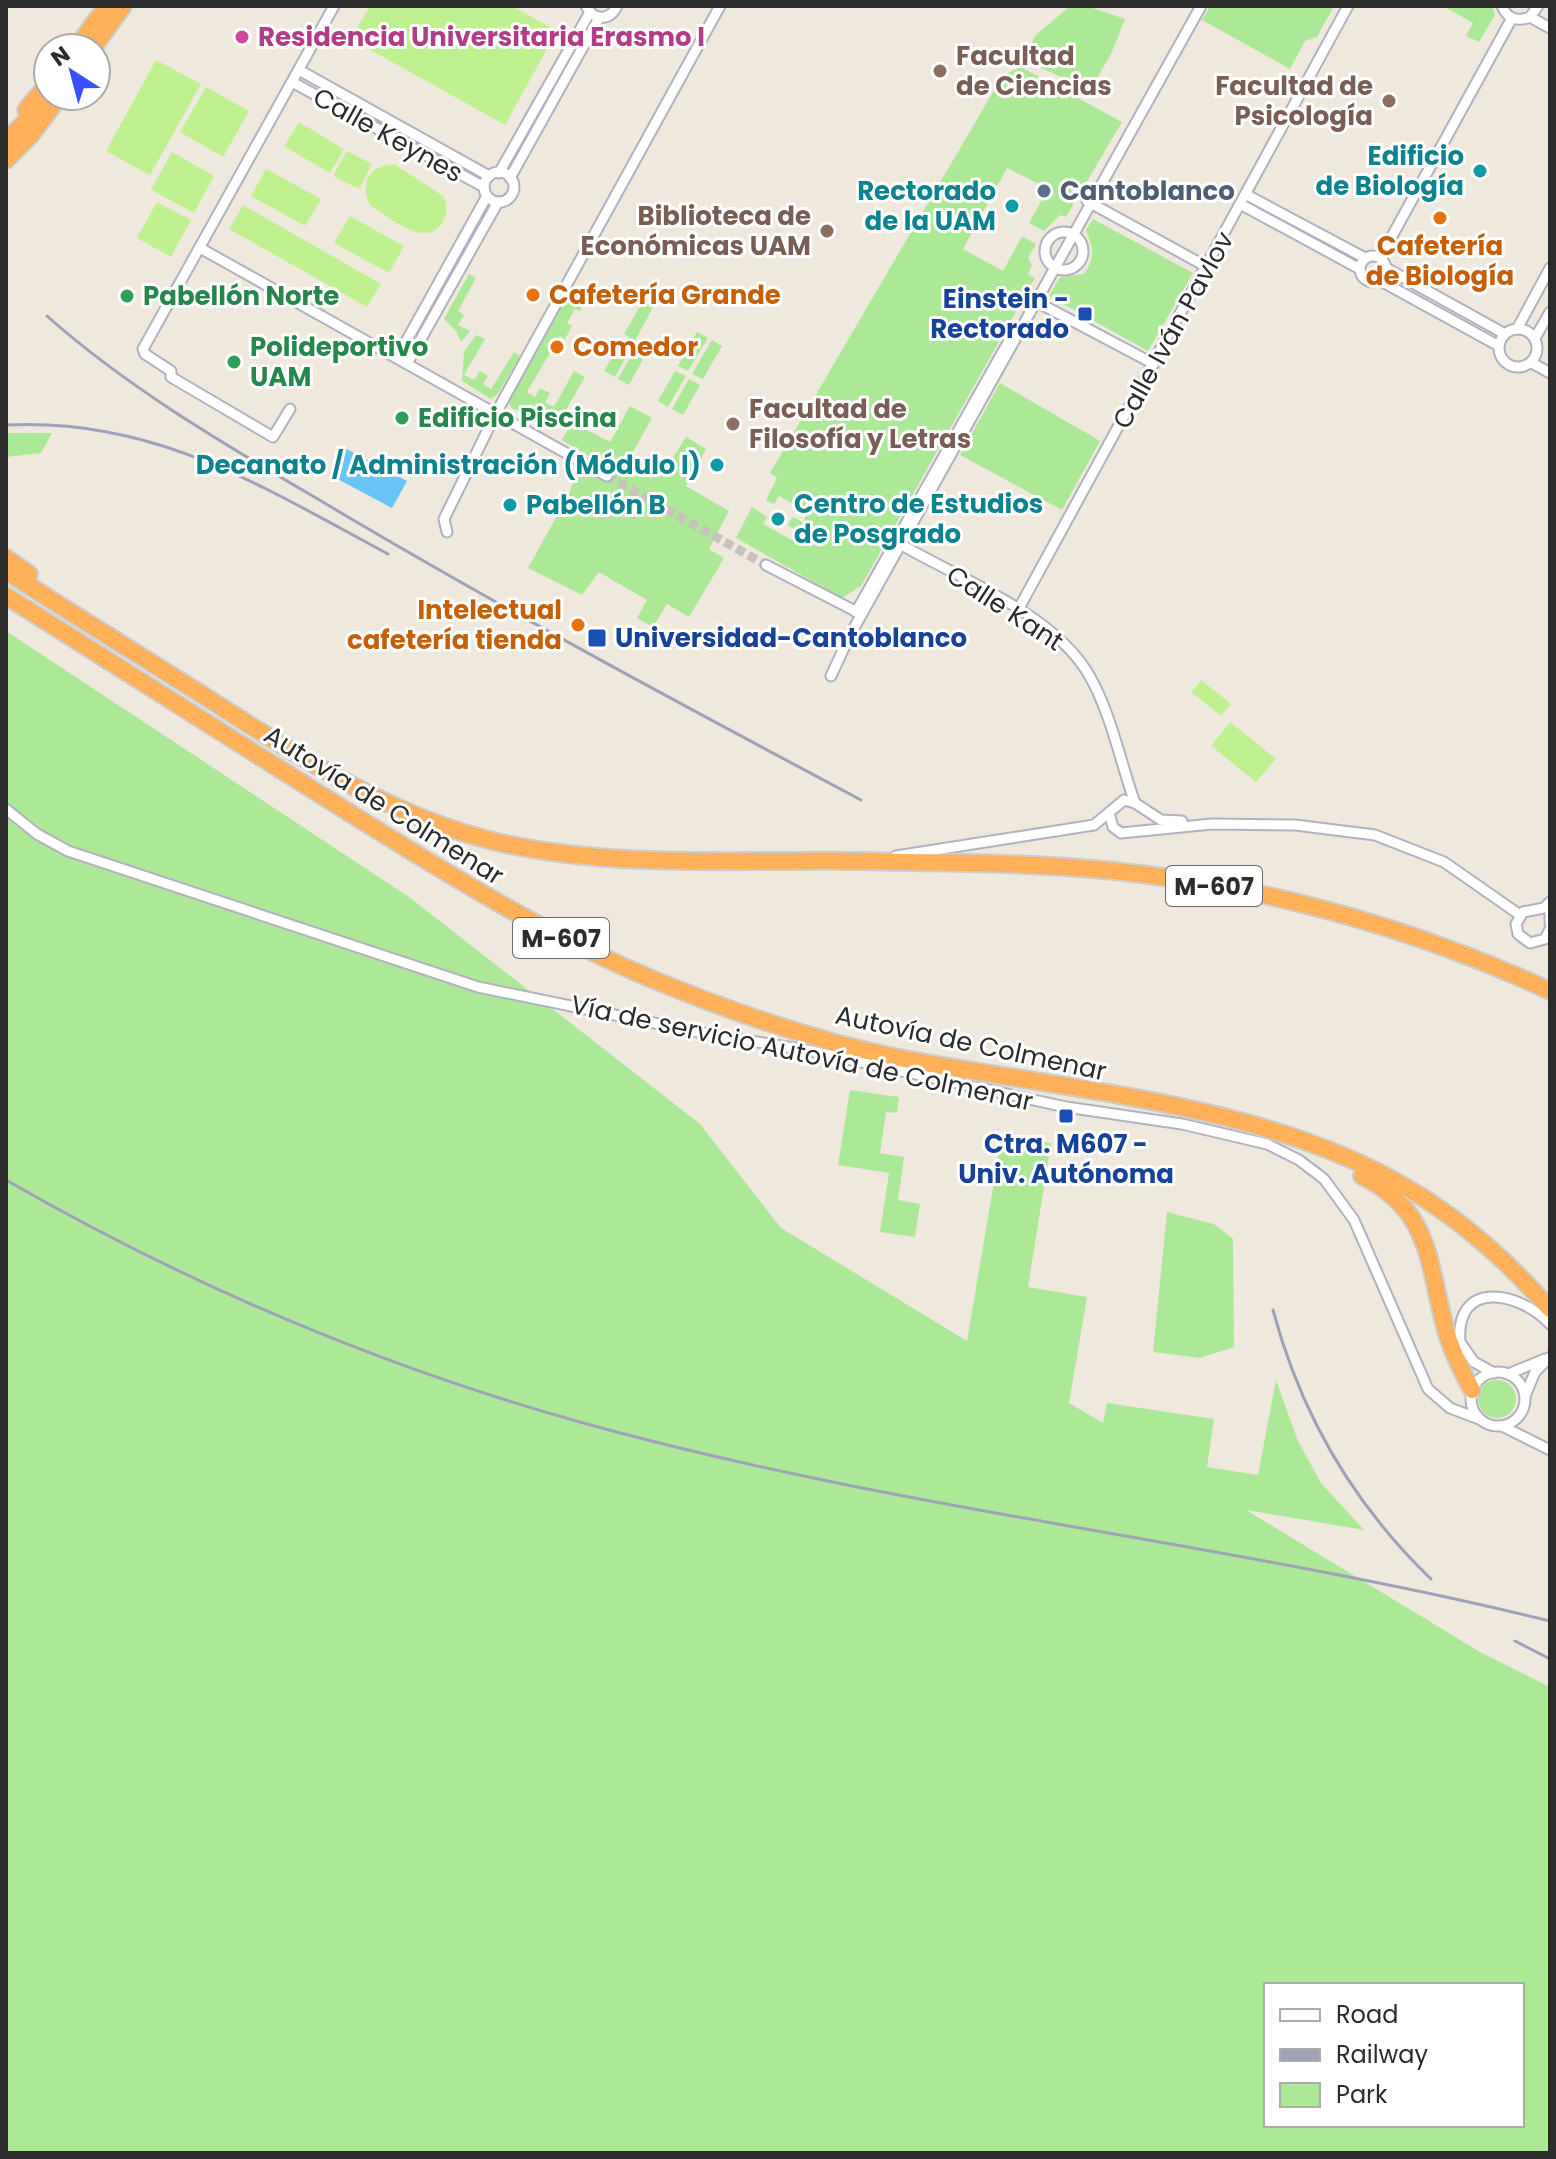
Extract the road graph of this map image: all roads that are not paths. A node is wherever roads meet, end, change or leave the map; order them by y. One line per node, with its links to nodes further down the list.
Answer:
1 (107, 6): 16 (highway)
2 (123, 6): 17 (highway)
3 (334, 6): 18 (street)
4 (617, 6): 12 (street)
5 (720, 6): 57 (street)
6 (1194, 6): 31 (street)
7 (1201, 6): 31 (street)
8 (1348, 6): 29 (street, Calle Iván Pavlov)
9 (1502, 6): 14 (street)
10 (1539, 6): 11 (street); 13 (street)
11 (1550, 11)
12 (592, 12): 26 (street); 27 (street)
13 (1530, 17): 14 (street); 15 (street)
14 (1512, 18): 36 (street)
15 (1550, 28)
16 (88, 32)
17 (104, 32)
18 (299, 70): 19 (street); 26 (street, Calle Keynes)
19 (292, 82): 28 (street, Calle Keynes); 34 (street)
20 (32, 102): 23 (highway)
21 (35, 112): 24 (highway)
22 (48, 112): 25 (highway)
23 (6, 131)
24 (6, 140)
25 (6, 160)
26 (494, 174): 27 (street, Calle Keynes); 28 (street)
27 (510, 178): 30 (street)
28 (486, 192): 30 (street, Calle Keynes); 50 (street)
29 (1247, 195): 32 (street, Calle Iván Pavlov); 35 (street)
30 (498, 202): 52 (street)
31 (1090, 203): 33 (street); 38 (street)
32 (1242, 205): 38 (street, Calle Iván Pavlov); 41 (street)
33 (1072, 234): 37 (street); 37 (street); 37 (street)
34 (200, 248): 50 (street); 56 (street)
35 (1365, 258): 36 (street); 41 (street)
36 (1380, 258): 39 (street)
37 (1053, 267): 43 (street)
38 (1207, 267): 54 (street, Calle Iván Pavlov)
39 (1386, 268): 42 (street); 46 (street)
40 (1550, 268): 45 (street)
41 (1360, 269): 42 (street)
42 (1379, 280): 48 (street)
43 (1035, 300): 54 (street); 60 (street)
44 (1550, 312): 47 (street)
45 (1517, 329): 46 (street); 47 (street)
46 (1505, 334): 48 (street)
47 (1535, 338): 49 (street)
48 (1499, 346): 53 (street)
49 (1538, 350): 51 (street); 53 (street)
50 (398, 356): 52 (street)
51 (1550, 357)
52 (408, 362): 57 (street)
53 (1532, 363): 55 (street)
54 (1154, 364): 66 (street, Calle Iván Pavlov)
55 (1550, 373)
56 (290, 409)
57 (496, 413): 58 (street); 59 (street)
58 (607, 476)
59 (447, 532)
60 (900, 544): 66 (street, Calle Kant); 67 (street)
61 (6, 558): 68 (highway)
62 (766, 565): 67 (street)
63 (6, 571): 68 (highway, Autovía de Colmenar / M-607)
64 (6, 596): 69 (highway, Autovía de Colmenar / M-607)
65 (6, 607): 69 (highway)
66 (1018, 610): 71 (street, Calle Kant)
67 (859, 613): 70 (street)
68 (118, 643): 78 (highway, Autovía de Colmenar / M-607)
69 (81, 644): 85 (highway, Autovía de Colmenar / M-607)
70 (831, 676)
71 (1126, 776): 72 (street); 73 (street, Calle Kant)
72 (1118, 801): 73 (street); 75 (street)
73 (1138, 806): 76 (street); 77 (street)
74 (6, 809): 93 (street, Vía de servicio Autovía de Colmenar)
75 (1109, 813): 77 (street); 78 (street)
76 (1206, 824): 77 (street); 82 (street)
77 (1136, 830)
78 (861, 861): 84 (highway, Autovía de Colmenar / M-607)
79 (1550, 902): 80 (street)
80 (1538, 909): 82 (street); 83 (street)
81 (1550, 912): 83 (street)
82 (1520, 915): 83 (street)
83 (1549, 930)
84 (1550, 991)
85 (1283, 1134): 86 (highway, Autovía de Colmenar / M-607); 91 (highway)
86 (1550, 1309)
87 (1550, 1324): 89 (street)
88 (1549, 1357): 90 (street); 92 (street)
89 (1494, 1373): 90 (street); 91 (street)
90 (1508, 1374): 92 (street)
91 (1472, 1390): 93 (street)
92 (1525, 1396): 94 (street)
93 (1479, 1419): 94 (street)
94 (1502, 1426): 95 (street)
95 (1550, 1450)

